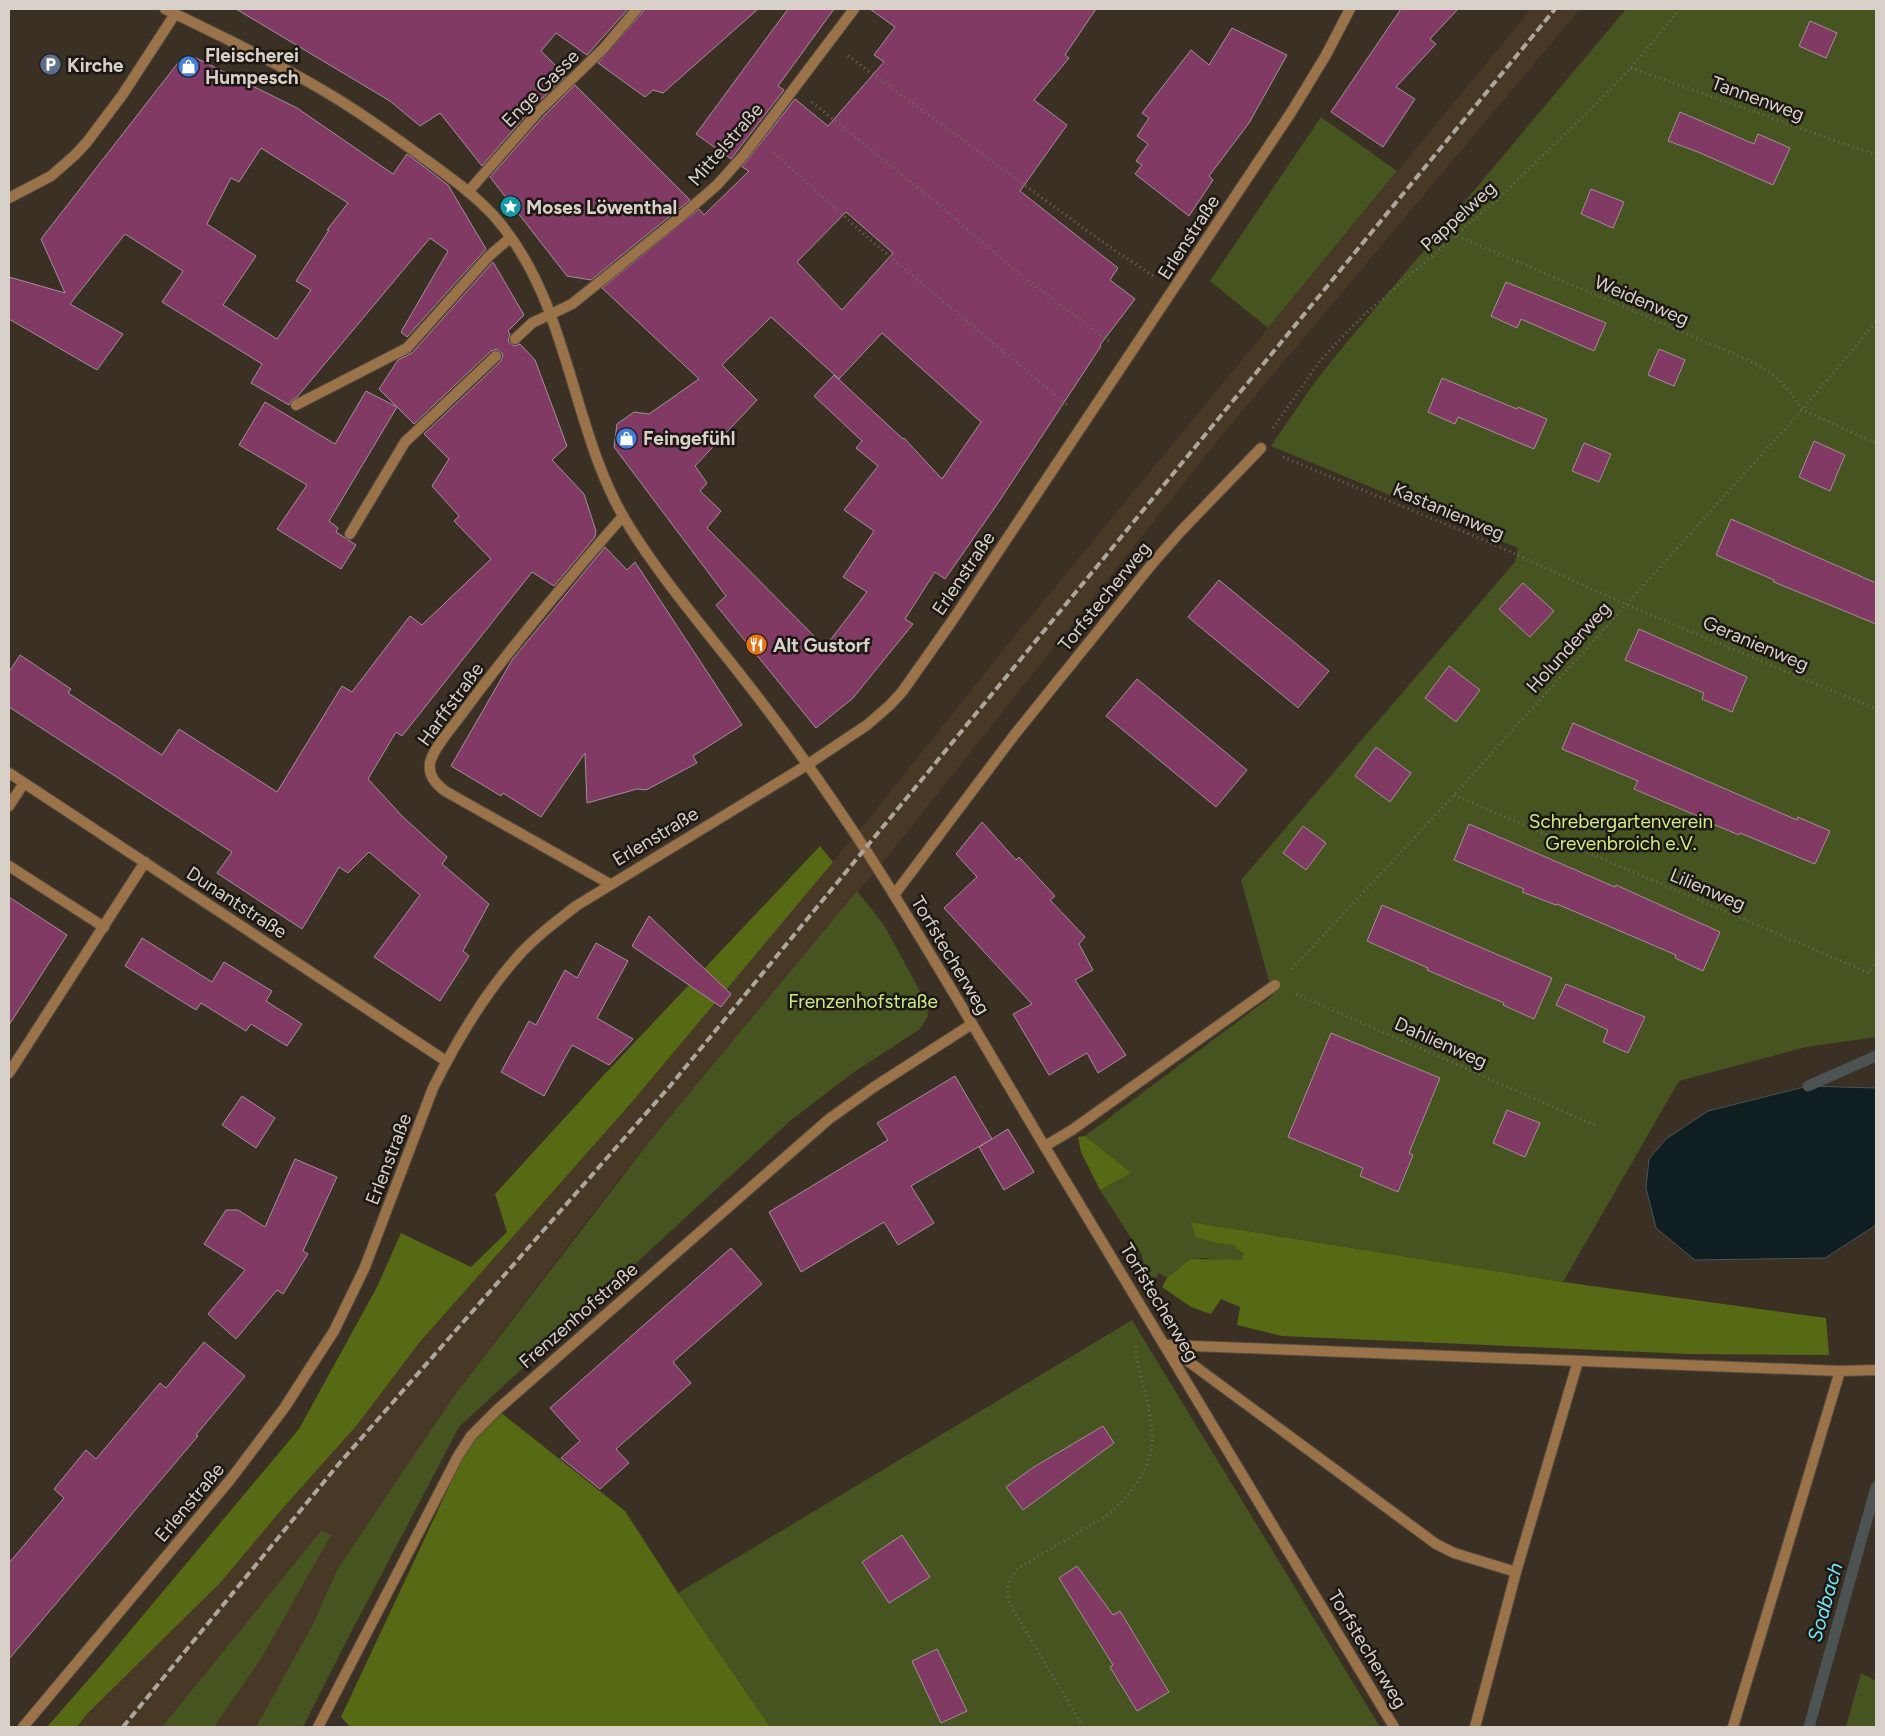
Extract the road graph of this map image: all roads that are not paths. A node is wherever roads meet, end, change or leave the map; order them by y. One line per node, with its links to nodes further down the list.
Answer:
1 (165, 9): 5 (street, Torfstecherweg)
2 (637, 9): 6 (street, Enge Gasse)
3 (854, 9): 9 (street, Mittelstraße)
4 (1350, 9): 16 (street, Erlenstraße)
5 (175, 14): 6 (street, Torfstecherweg); 7 (street)
6 (468, 192): 8 (street, Torfstecherweg)
7 (9, 198)
8 (510, 238): 9 (street, Torfstecherweg); 12 (street)
9 (551, 314): 10 (street, Mittelstraße); 14 (street, Torfstecherweg)
10 (515, 339)
11 (496, 356): 15 (street)
12 (296, 405)
13 (1261, 448): 23 (street, Torfstecherweg)
14 (623, 516): 16 (street, Torfstecherweg); 22 (street, Harffstraße)
15 (350, 534)
16 (807, 765): 22 (street, Erlenstraße); 23 (street, Torfstecherweg)
17 (9, 773): 18 (street, Dunantstraße)
18 (24, 783): 19 (street); 20 (street, Dunantstraße)
19 (9, 806)
20 (145, 862): 24 (street); 27 (street, Dunantstraße)
21 (9, 866): 24 (street)
22 (610, 884): 27 (street, Erlenstraße)
23 (894, 895): 26 (street, Torfstecherweg)
24 (104, 927): 28 (street)
25 (1275, 985): 29 (street)
26 (972, 1024): 29 (street, Torfstecherweg); 36 (street, Frenzenhofstraße)
27 (446, 1061): 35 (street, Erlenstraße)
28 (9, 1073)
29 (1045, 1146): 30 (street, Torfstecherweg)
30 (1166, 1345): 31 (street); 34 (street); 37 (street, Torfstecherweg)
31 (1578, 1361): 33 (street); 34 (street)
32 (1876, 1370): 33 (street)
33 (1840, 1372): 39 (street)
34 (1516, 1572): 38 (street)
35 (23, 1727)
36 (318, 1727)
37 (1394, 1727)
38 (1475, 1727)
39 (1733, 1727)

